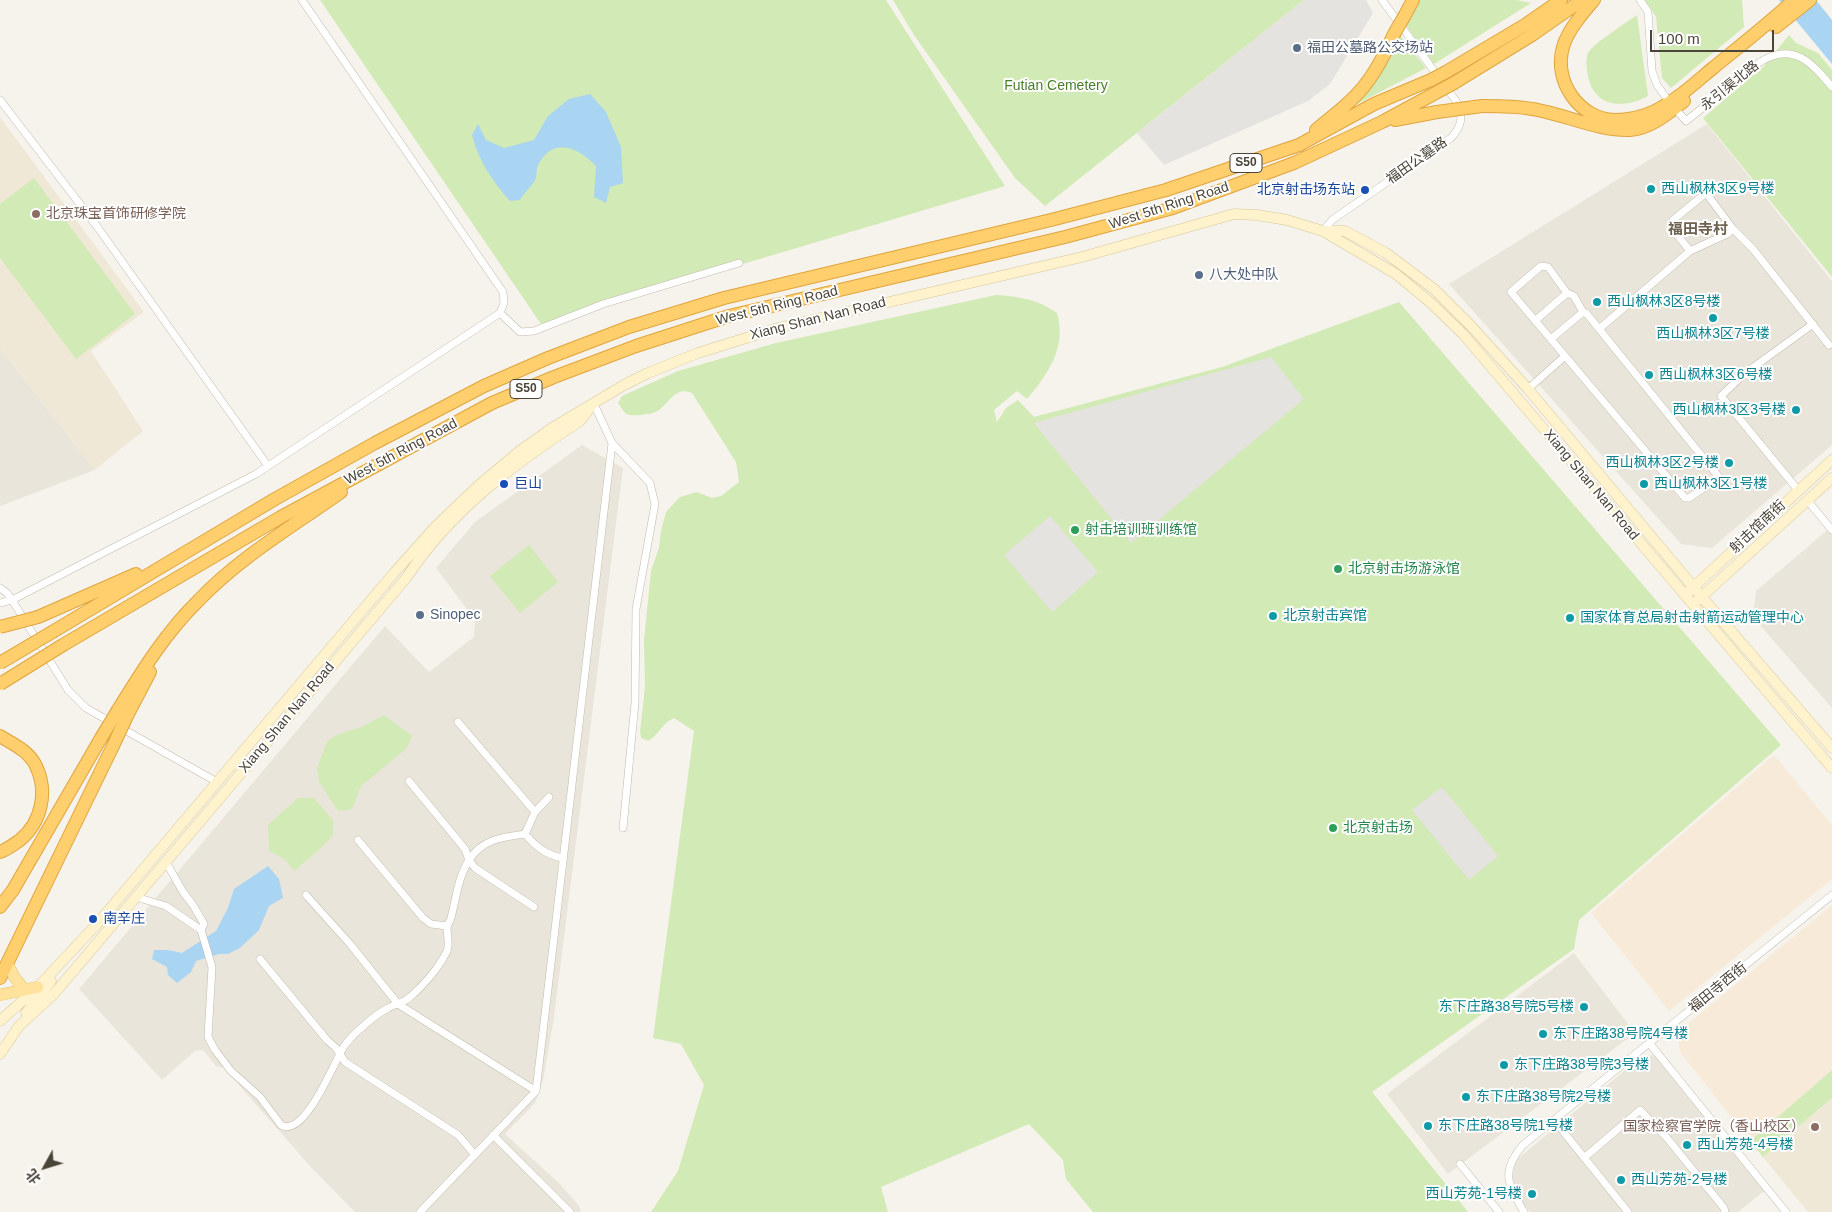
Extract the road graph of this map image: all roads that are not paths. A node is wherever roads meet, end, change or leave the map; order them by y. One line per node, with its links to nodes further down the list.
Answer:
1 (302, 0): 23 (street)
2 (1413, 0): 16 (highway, bridge)
3 (1561, 0): 16 (highway, West 5th Ring Road / S50, bridge)
4 (1582, 0): 15 (highway, West 5th Ring Road / S50, bridge)
5 (1594, 0): 10 (highway)
6 (1640, 0): 12 (street)
7 (1794, 0): 10 (highway)
8 (1810, 0): 10 (highway)
9 (1384, 1): 18 (street, 福田公墓路)
10 (1781, 18): 15 (highway, bridge)
11 (1832, 88): 14 (street, 永引渠北路)
12 (1665, 96)
13 (0, 100): 35 (street)
14 (1679, 113)
15 (1382, 122): 34 (highway, West 5th Ring Road / S50)
16 (1299, 144): 40 (highway, West 5th Ring Road / S50)
17 (1733, 229): 19 (street); 19 (street); 25 (street)
18 (1323, 231): 30 (main road, Xiang Shan Nan Road); 31 (main road, Xiang Shan Nan Road); 43 (main road, Xiang Shan Nan Road)
19 (1690, 251): 26 (street)
20 (739, 263): 23 (street)
21 (1567, 293): 22 (street); 24 (street); 24 (street)
22 (1583, 312): 26 (street); 27 (street)
23 (500, 313): 35 (street)
24 (1536, 320): 27 (street)
25 (1813, 324): 28 (street); 37 (street)
26 (1599, 329): 29 (street)
27 (1551, 339): 29 (street)
28 (1828, 345)
29 (1565, 356): 30 (street)
30 (1528, 389): 41 (main road, Xiang Shan Nan Road)
31 (594, 404): 32 (street); 57 (main road, Xiang Shan Nan Road); 66 (main road, Xiang Shan Nan Road)
32 (612, 443): 60 (street); 64 (street)
33 (1832, 460): 37 (main road, 射击馆南街)
34 (385, 461): 50 (highway, West 5th Ring Road / S50, bridge); 51 (highway)
35 (268, 466): 45 (street)
36 (1832, 478): 38 (main road, 射击馆南街)
37 (1798, 490): 41 (main road, 射击馆南街)
38 (1807, 500): 39 (street); 44 (main road, 射击馆南街)
39 (1832, 530)
40 (184, 552): 48 (highway, bridge); 49 (highway, West 5th Ring Road / S50, bridge)
41 (1693, 587): 43 (main road, 射击馆南街); 44 (main road, Xiang Shan Nan Road)
42 (0, 588): 45 (street)
43 (1684, 595): 47 (main road, Xiang Shan Nan Road)
44 (1701, 596): 47 (main road, 射击馆南街); 54 (main road, Xiang Shan Nan Road)
45 (12, 600): 46 (street); 57 (street)
46 (0, 603)
47 (1692, 604): 55 (main road, Xiang Shan Nan Road)
48 (0, 627)
49 (0, 663)
50 (0, 684)
51 (123, 712): 70 (highway, bridge); 76 (highway, bridge)
52 (458, 722): 59 (street)
53 (0, 736): 63 (highway)
54 (1832, 748)
55 (1832, 768)
56 (409, 781): 65 (street)
57 (216, 782): 74 (main road, Xiang Shan Nan Road)
58 (549, 797): 59 (street)
59 (534, 812): 61 (street)
60 (623, 828)
61 (525, 834): 64 (street); 65 (street)
62 (358, 840): 72 (street)
63 (0, 852)
64 (563, 858): 87 (street)
65 (469, 860): 71 (street); 72 (street)
66 (166, 862): 69 (main road, Xiang Shan Nan Road); 73 (street)
67 (306, 895): 81 (street)
68 (1832, 896): 84 (street, 福田寺西街)
69 (136, 898): 73 (street); 85 (main road, Xiang Shan Nan Road)
70 (0, 907)
71 (534, 908)
72 (447, 926): 81 (street)
73 (202, 933): 86 (street)
74 (68, 956): 78 (main road, Xiang Shan Nan Road); 83 (main road, Xiang Shan Nan Road)
75 (260, 960): 86 (street)
76 (7, 963): 77 (highway); 79 (main road)
77 (0, 978)
78 (38, 987): 79 (main road); 82 (main road, Xiang Shan Nan Road)
79 (25, 990): 80 (main road)
80 (0, 995)
81 (398, 1004): 86 (street); 87 (street)
82 (0, 1020)
83 (0, 1044)
84 (1650, 1044): 88 (street, 福田寺西街); 99 (street)
85 (0, 1054)
86 (340, 1055): 90 (street)
87 (536, 1091): 89 (street)
88 (1554, 1120): 91 (street); 96 (street, 福田寺西街)
89 (494, 1136): 90 (street); 94 (street)
90 (475, 1155): 93 (street)
91 (1584, 1158): 97 (street); 98 (street)
92 (1460, 1164): 95 (street)
93 (420, 1212)
94 (570, 1212)
95 (1499, 1212)
96 (1524, 1212)
97 (1628, 1212)
98 (1725, 1212)
99 (1786, 1212)

